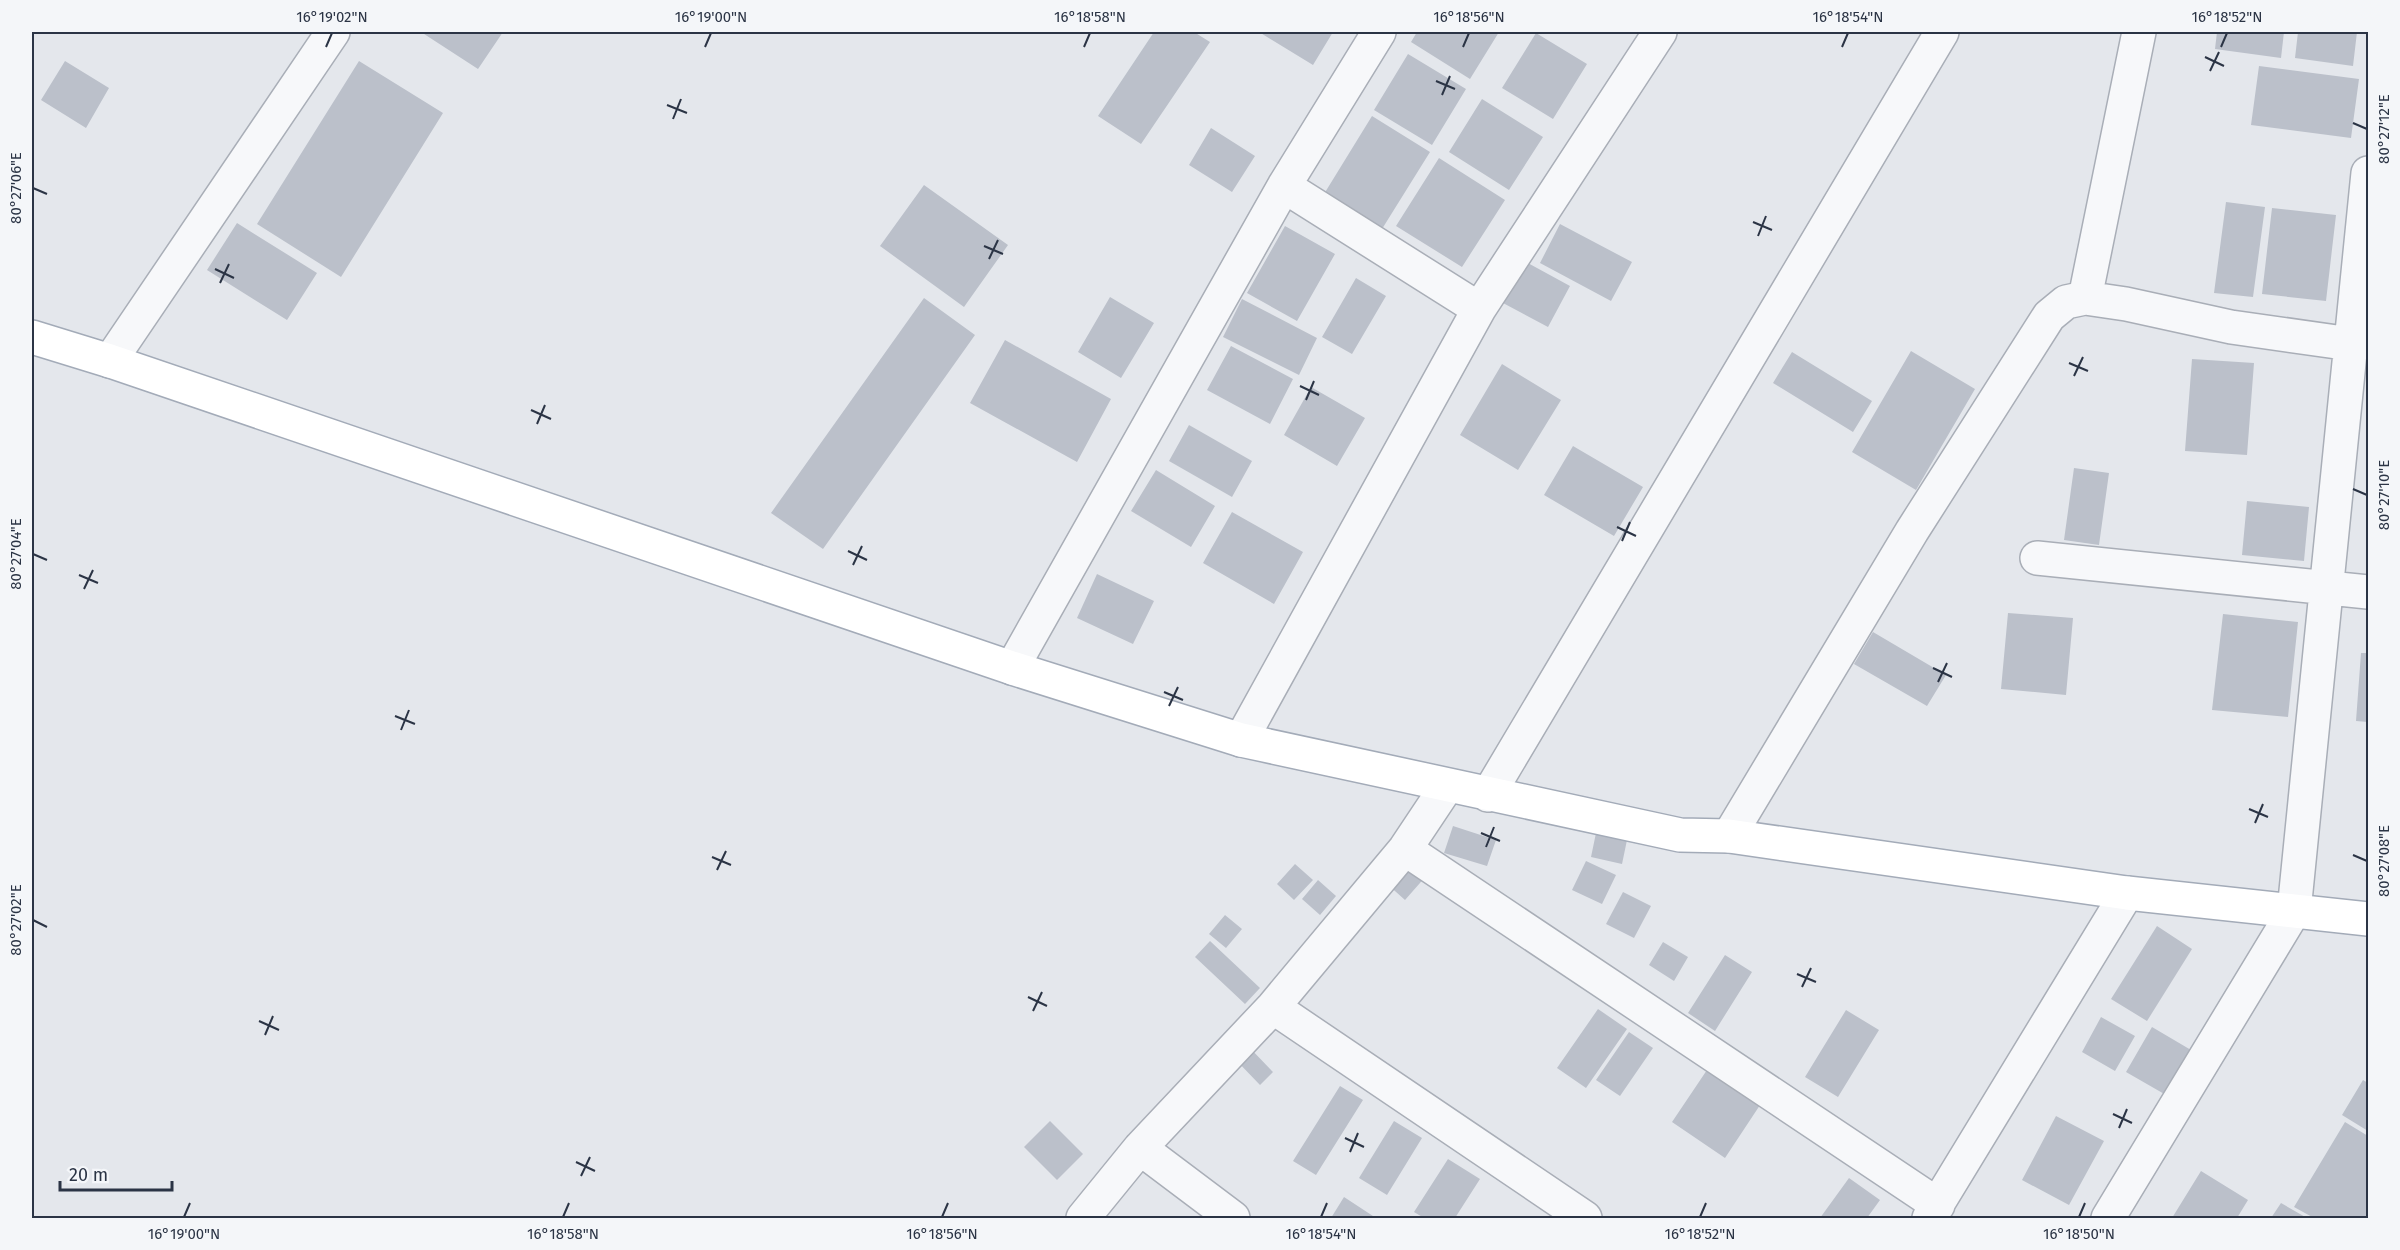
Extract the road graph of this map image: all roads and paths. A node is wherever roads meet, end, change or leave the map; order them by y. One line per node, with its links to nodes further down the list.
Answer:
1 (333, 32): 12 (street)
2 (1379, 32): 7 (street)
3 (1660, 32): 9 (street)
4 (1942, 32): 19 (street)
5 (2139, 32): 8 (street)
6 (2368, 173): 11 (street)
7 (1284, 186): 9 (street); 16 (street)
8 (2085, 298): 11 (street); 20 (street)
9 (1479, 309): 17 (street)
10 (32, 338): 12 (main road)
11 (2351, 344): 14 (street)
12 (110, 361): 16 (main road)
13 (2037, 558): 14 (street)
14 (2326, 586): 15 (street); 23 (street)
15 (2368, 592)
16 (1012, 668): 17 (main road)
17 (1240, 740): 18 (main road)
18 (1447, 786): 19 (main road); 21 (street)
19 (1488, 795): 20 (main road)
20 (1729, 837): 22 (main road)
21 (1405, 849): 25 (street); 27 (street)
22 (2127, 892): 23 (main road); 27 (street)
23 (2294, 911): 24 (main road); 31 (street)
24 (2368, 919)
25 (1273, 1007): 26 (street); 30 (street)
26 (1140, 1148): 28 (street); 29 (street)
27 (1933, 1212)
28 (1083, 1218)
29 (1233, 1218)
30 (1585, 1218)
31 (2108, 1218)

